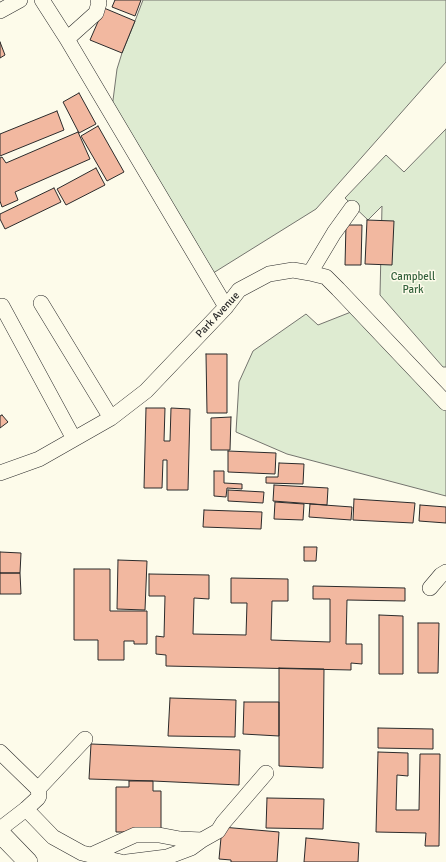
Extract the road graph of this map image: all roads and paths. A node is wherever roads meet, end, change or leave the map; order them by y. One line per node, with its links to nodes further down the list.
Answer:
1 (20, 0): 4 (street)
2 (42, 0): 5 (street)
3 (98, 0): 5 (street)
4 (0, 11)
5 (67, 38): 10 (street)
6 (352, 208): 7 (street)
7 (310, 273): 10 (street, Park Avenue); 11 (street, Park Avenue)
8 (41, 303): 12 (street)
9 (2, 306): 13 (street)
10 (226, 307): 12 (street, Park Avenue)
11 (446, 403)
12 (110, 418): 13 (street, Park Avenue)
13 (74, 439): 14 (street, Park Avenue)
14 (0, 473)
15 (446, 572): 16 (street)
16 (430, 588)
17 (85, 738): 20 (street)
18 (0, 752): 20 (street)
19 (266, 773): 24 (street)
20 (38, 789): 21 (street)
21 (26, 809): 22 (street); 25 (street)
22 (0, 829)
23 (0, 833): 26 (main road)
24 (202, 840): 25 (street); 28 (street)
25 (92, 855): 27 (street)
26 (28, 862)
27 (122, 862)
28 (127, 862)

